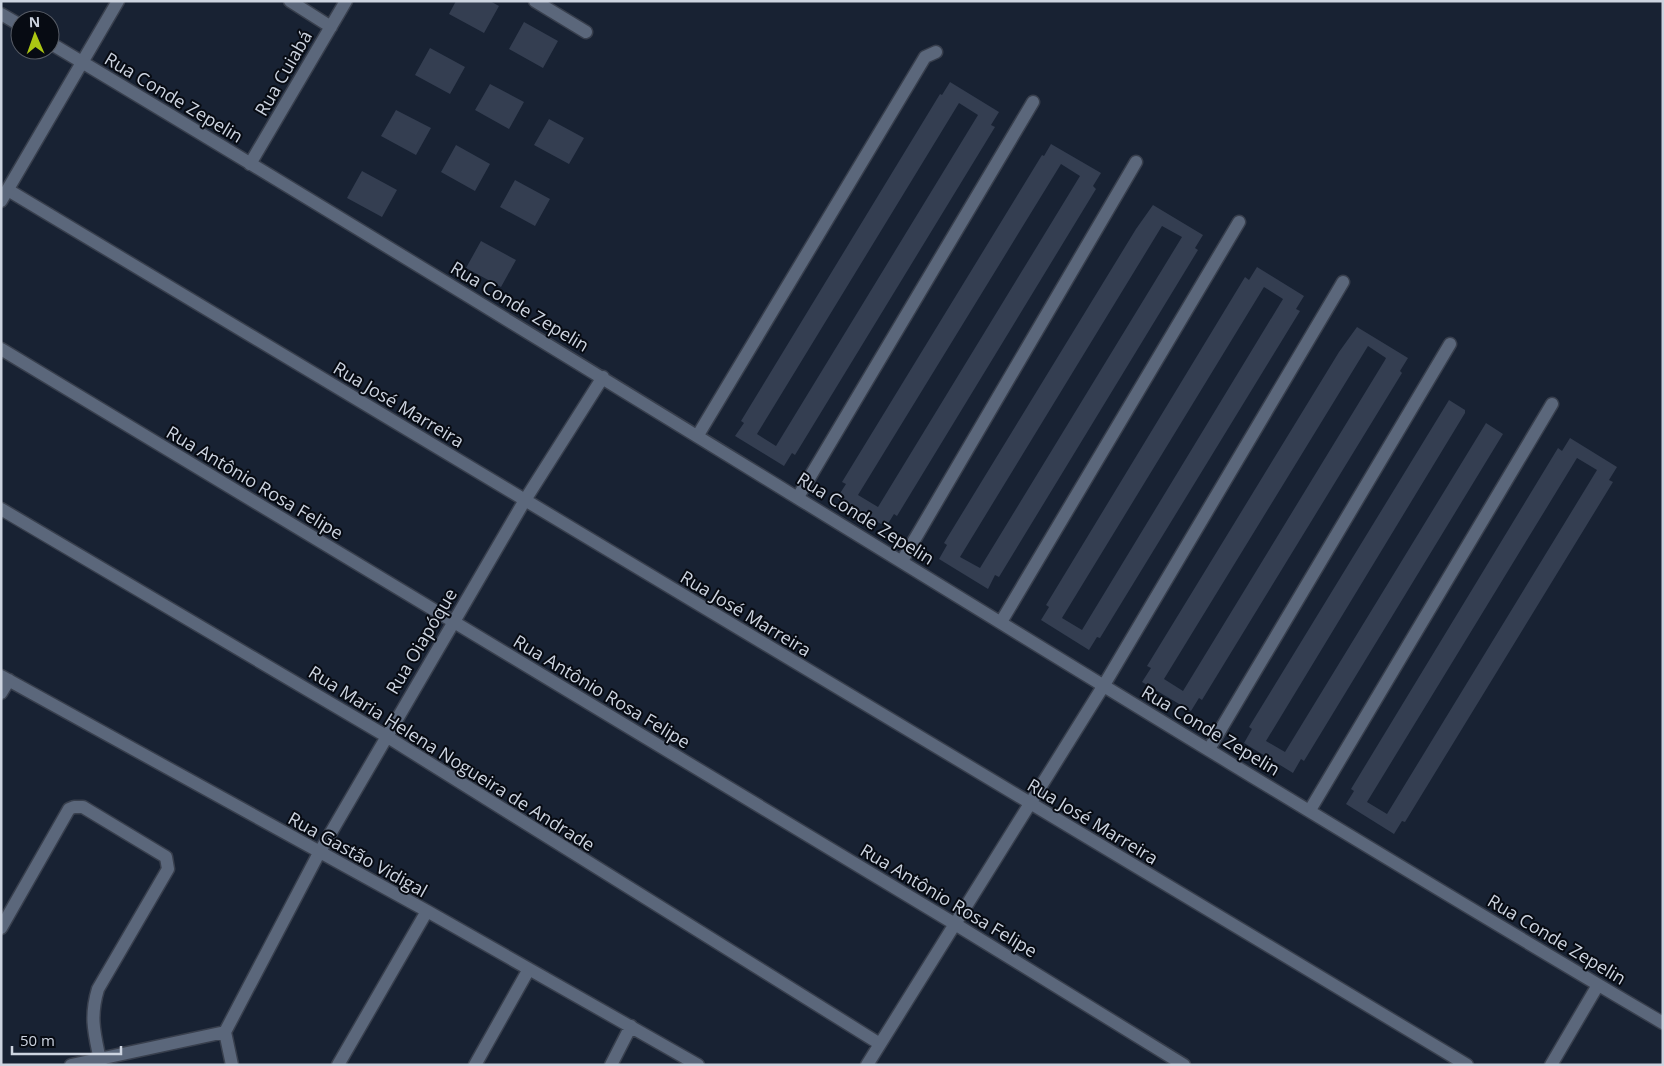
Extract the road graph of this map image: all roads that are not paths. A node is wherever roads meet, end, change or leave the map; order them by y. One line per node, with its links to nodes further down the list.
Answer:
1 (118, 1): 9 (street)
2 (290, 1): 5 (street)
3 (346, 1): 5 (street, Rua Cuiabá)
4 (535, 1): 6 (street)
5 (331, 27): 12 (street, Rua Cuiabá)
6 (586, 32)
7 (60, 49): 9 (street, Rua Conde Zepelin)
8 (936, 52): 20 (street)
9 (82, 62): 12 (street, Rua Conde Zepelin); 13 (street)
10 (1032, 102): 21 (street)
11 (1136, 162): 24 (street)
12 (250, 164): 18 (street, Rua Conde Zepelin)
13 (4, 196): 22 (street, Rua José Marreira)
14 (1240, 222): 26 (street)
15 (1343, 282): 28 (street)
16 (1450, 344): 31 (street)
17 (1, 350): 25 (street, Rua Antônio Rosa Felipe)
18 (603, 377): 20 (street, Rua Conde Zepelin); 22 (street, Rua Oiapóque)
19 (1552, 404): 33 (street)
20 (698, 435): 21 (street, Rua Conde Zepelin)
21 (798, 497): 24 (street, Rua Conde Zepelin)
22 (525, 500): 25 (street, Rua Oiapóque); 32 (street, Rua José Marreira)
23 (1, 509): 30 (street, Rua Maria Helena Nogueira de Andrade)
24 (902, 561): 26 (street, Rua Conde Zepelin)
25 (453, 621): 30 (street, Rua Oiapóque); 36 (street, Rua Antônio Rosa Felipe)
26 (1001, 622): 28 (street, Rua Conde Zepelin)
27 (5, 678): 29 (street); 34 (street, Rua Gastão Vidigal)
28 (1104, 685): 31 (street, Rua Conde Zepelin); 32 (street)
29 (1, 694)
30 (386, 736): 34 (street, Rua Oiapóque); 43 (street, Rua Maria Helena Nogueira de Andrade)
31 (1209, 749): 33 (street, Rua Conde Zepelin)
32 (1030, 804): 36 (street); 53 (street, Rua José Marreira)
33 (1310, 810): 39 (street, Rua Conde Zepelin)
34 (319, 853): 35 (street, Rua Gastão Vidigal); 42 (street, Rua Oiapóque)
35 (427, 911): 38 (street, Rua Gastão Vidigal); 47 (street)
36 (955, 924): 43 (street); 52 (street, Rua Antônio Rosa Felipe)
37 (1, 928): 44 (street)
38 (529, 969): 41 (street, Rua Gastão Vidigal); 48 (street)
39 (1598, 985): 40 (street, Rua Conde Zepelin); 54 (street)
40 (1663, 1023)
41 (630, 1026): 49 (street); 50 (street, Rua Gastão Vidigal)
42 (225, 1032): 44 (street); 46 (street)
43 (880, 1044): 51 (street)
44 (100, 1061): 45 (street)
45 (71, 1065)
46 (232, 1065)
47 (338, 1065)
48 (475, 1065)
49 (611, 1065)
50 (698, 1065)
51 (867, 1065)
52 (1184, 1065)
53 (1467, 1065)
54 (1551, 1065)

